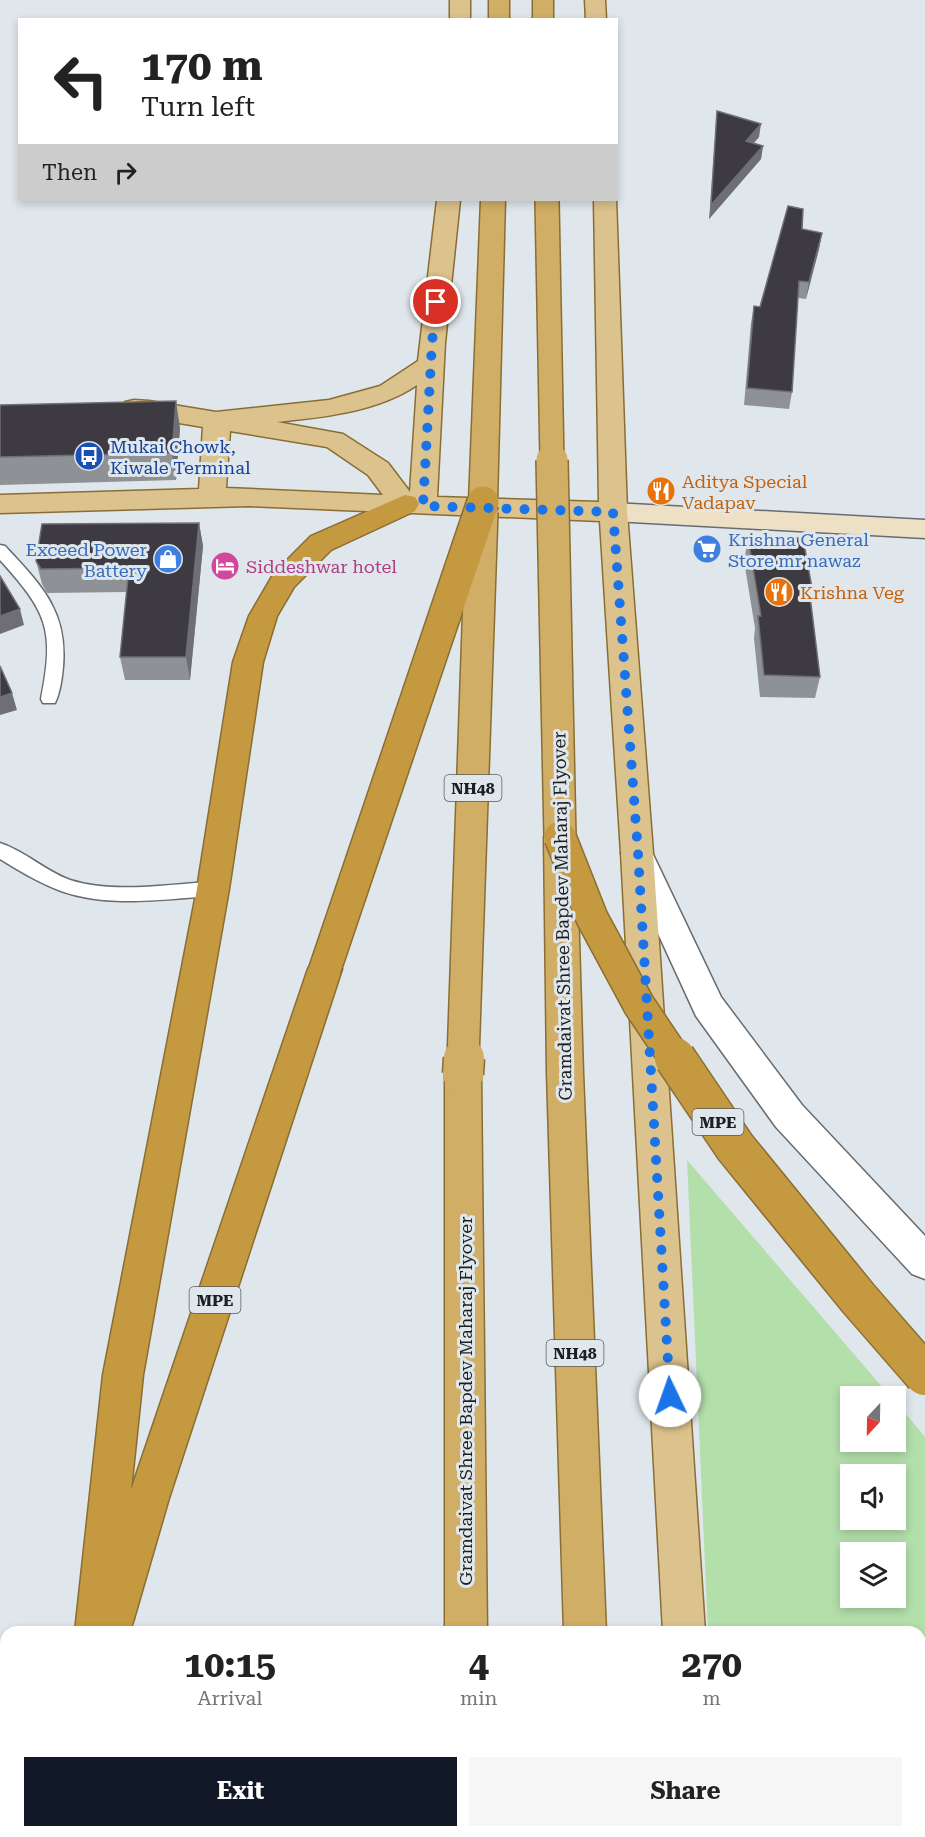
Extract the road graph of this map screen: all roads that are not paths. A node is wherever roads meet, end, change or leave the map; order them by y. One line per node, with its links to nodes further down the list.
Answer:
1 (460, 0): 5 (main road)
2 (500, 0): 6 (highway)
3 (543, 0): 7 (highway)
4 (595, 0): 8 (main road)
5 (460, 18)
6 (499, 18)
7 (543, 18)
8 (596, 18)
9 (448, 201): 13 (main road)
10 (493, 201): 17 (highway, Gramdaivat Shree Bapdev Maharaj Flyover / NH48)
11 (547, 201): 24 (highway, Gramdaivat Shree Bapdev Maharaj Flyover / NH48, bridge)
12 (606, 201): 20 (main road)
13 (430, 365): 15 (main road); 19 (main road)
14 (105, 407): 15 (main road)
15 (217, 420): 16 (main road); 19 (main road)
16 (212, 498): 18 (main road); 19 (main road)
17 (483, 502): 31 (highway, MPE, bridge); 32 (highway, Gramdaivat Shree Bapdev Maharaj Flyover / NH48, bridge)
18 (0, 504)
19 (414, 505): 20 (main road); 27 (highway)
20 (613, 512): 21 (main road); 26 (main road)
21 (925, 529)
22 (0, 550): 23 (lane)
23 (50, 699)
24 (560, 837): 29 (highway, MPE, bridge); 33 (highway, Gramdaivat Shree Bapdev Maharaj Flyover / NH48)
25 (0, 850): 27 (lane)
26 (638, 853): 28 (street); 34 (main road)
27 (213, 889): 30 (highway)
28 (925, 1262)
29 (925, 1375)
30 (97, 1626)
31 (111, 1626)
32 (466, 1626)
33 (585, 1626)
34 (684, 1626)

